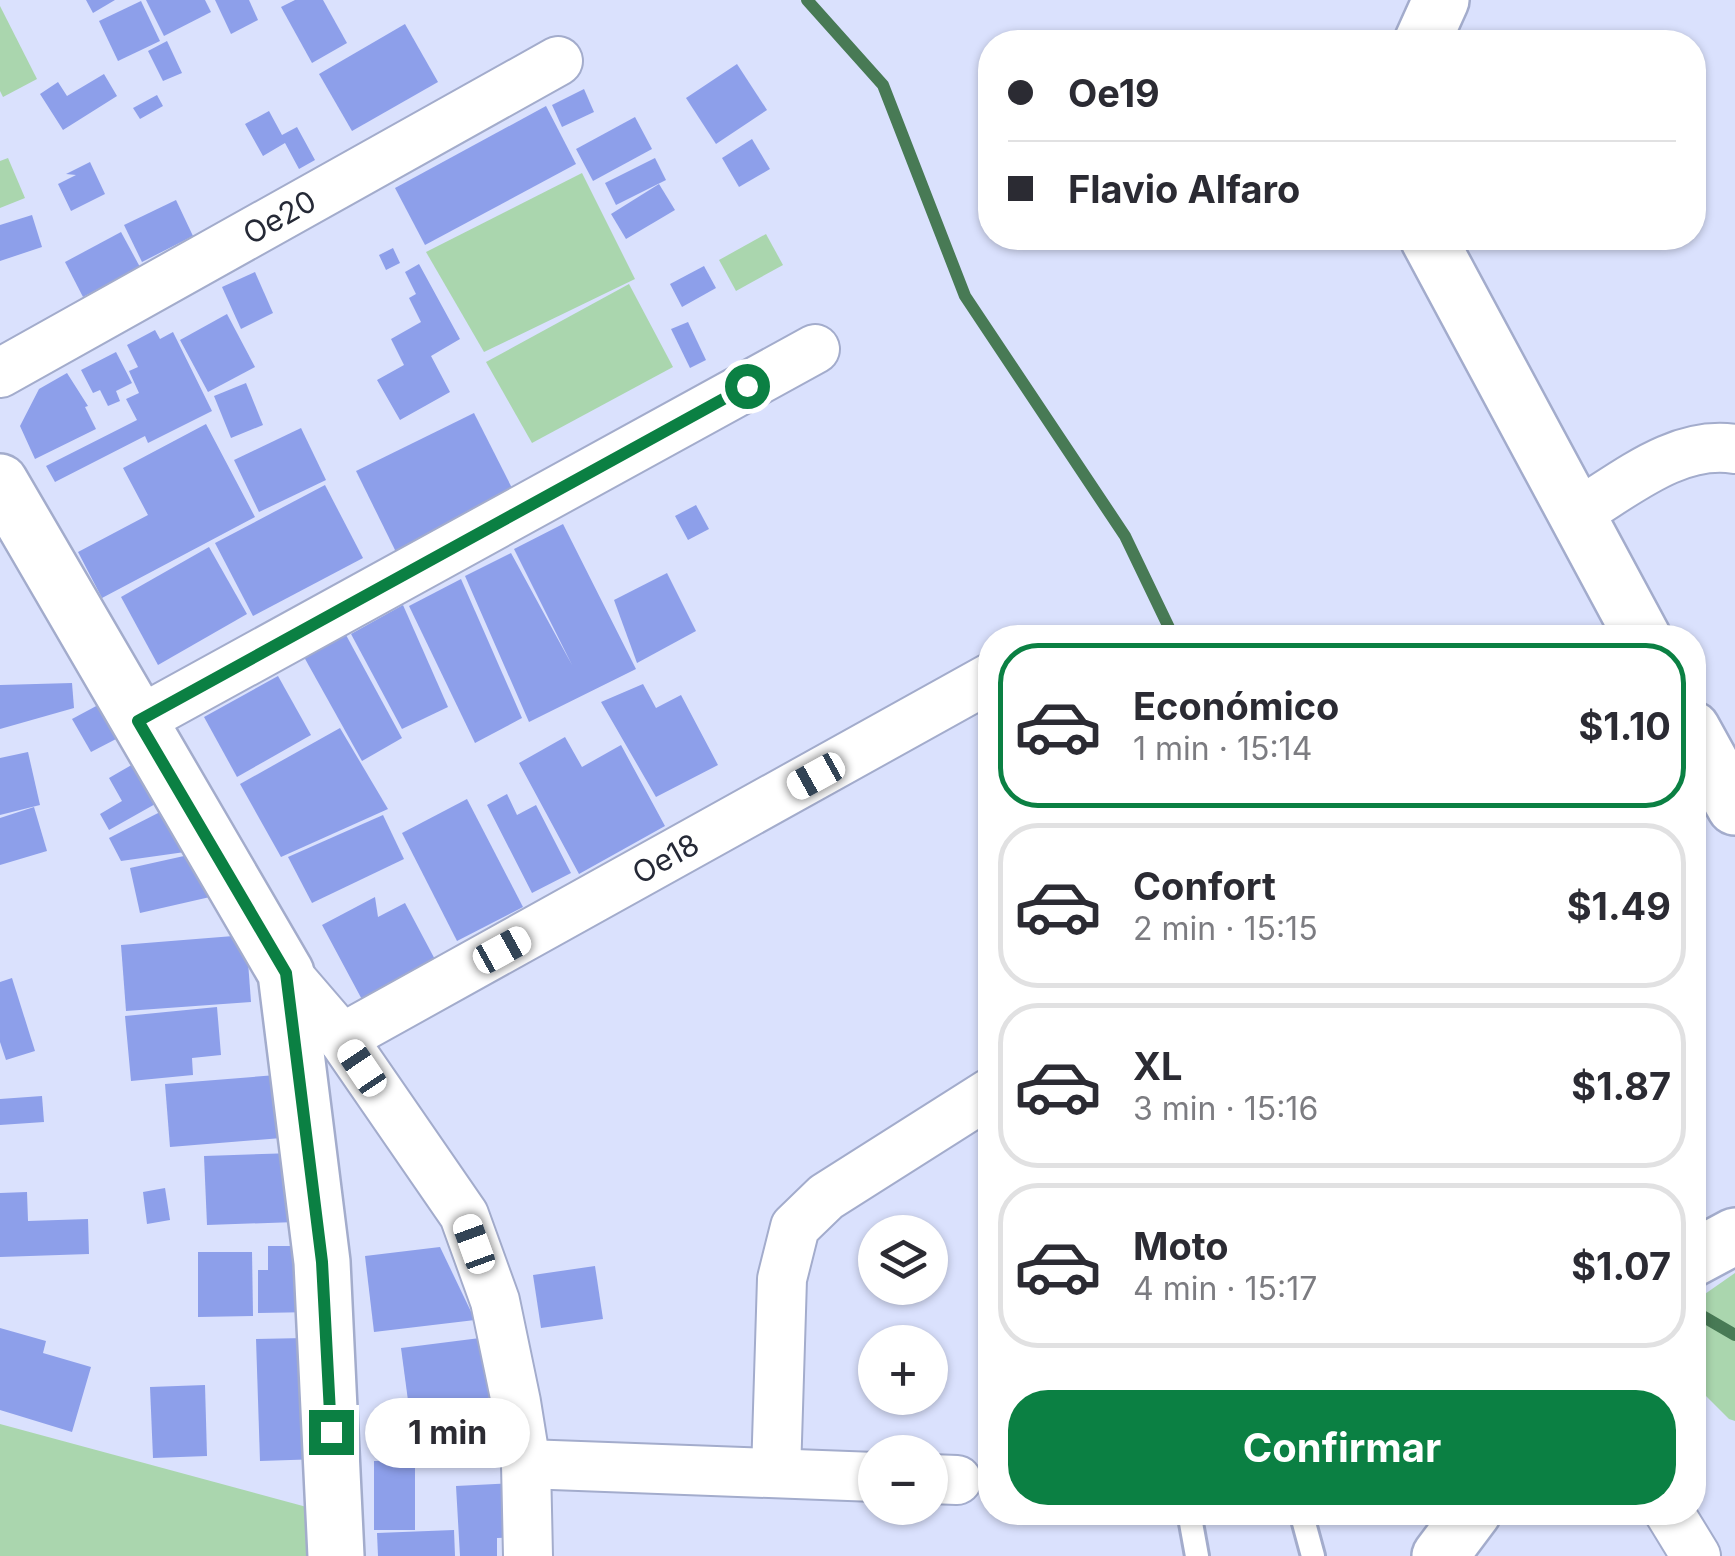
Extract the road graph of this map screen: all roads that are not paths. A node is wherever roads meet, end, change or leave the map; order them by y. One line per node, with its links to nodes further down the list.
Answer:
1 (1441, 0): 2 (street)
2 (1427, 30)
3 (558, 60): 6 (street, Oe20)
4 (1434, 250): 9 (street)
5 (815, 349): 12 (street)
6 (0, 373)
7 (1735, 449): 9 (street)
8 (0, 482): 12 (street)
9 (1576, 514): 10 (street)
10 (1636, 625)
11 (978, 685): 16 (street, Oe18)
12 (138, 721): 15 (street)
13 (1706, 754): 14 (street)
14 (1735, 807)
15 (286, 973): 16 (street); 25 (street)
16 (342, 1038): 18 (street)
17 (978, 1101): 19 (street)
18 (526, 1464): 19 (street); 26 (street)
19 (776, 1472): 20 (street)
20 (858, 1475)
21 (1191, 1525): 27 (lane)
22 (1305, 1525): 28 (lane)
23 (1463, 1525): 29 (street)
24 (1677, 1525): 30 (street)
25 (336, 1556)
26 (528, 1556)
27 (1197, 1556)
28 (1313, 1556)
29 (1440, 1556)
30 (1696, 1556)

